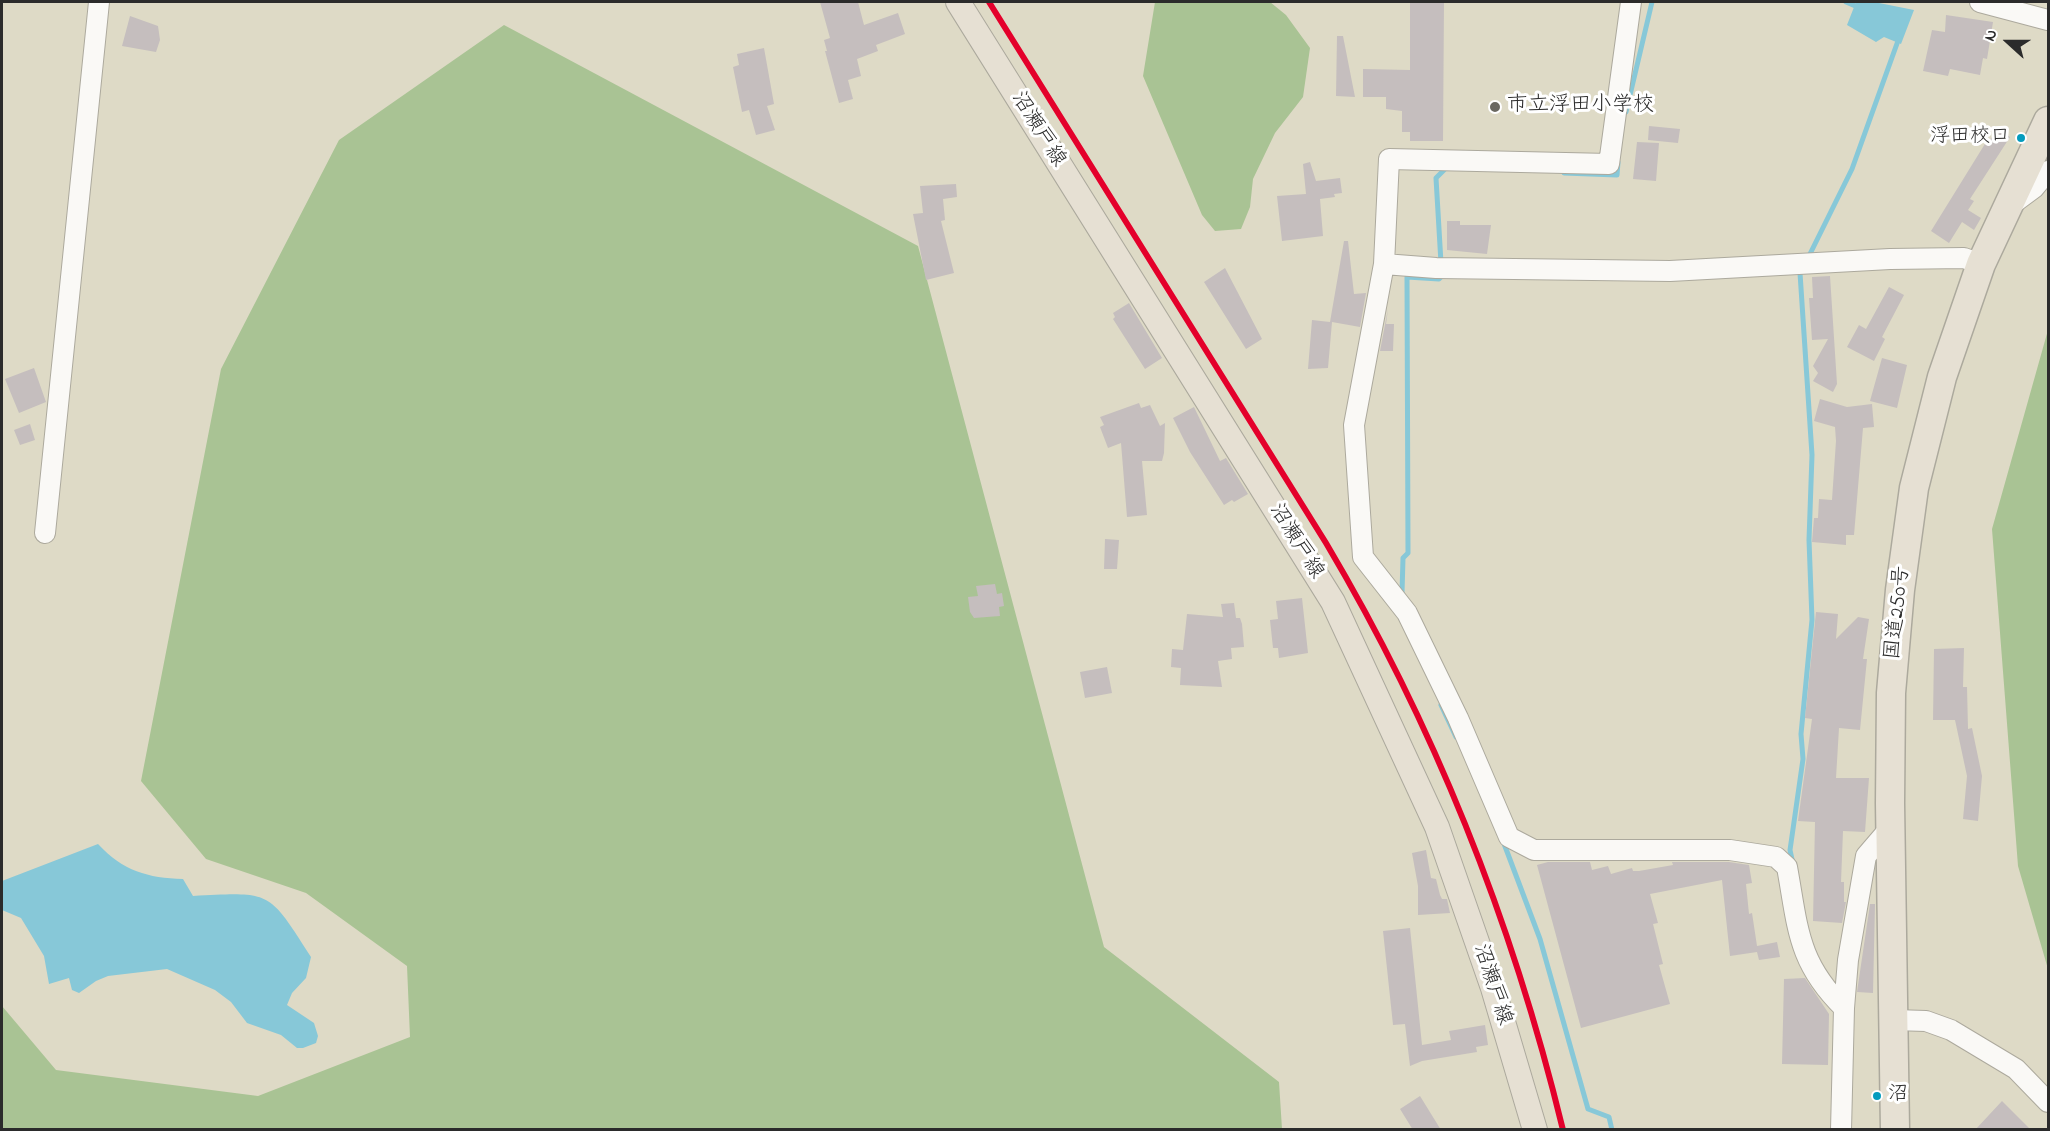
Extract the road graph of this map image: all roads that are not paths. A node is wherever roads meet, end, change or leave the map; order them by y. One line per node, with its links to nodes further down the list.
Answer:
1 (99, 2): 11 (street)
2 (958, 2): 16 (main road, 沼瀬戸線)
3 (1631, 2): 9 (street)
4 (1980, 2): 5 (street)
5 (2049, 20)
6 (2049, 121): 8 (highway, 国道250号)
7 (2049, 171): 8 (street)
8 (2008, 208): 10 (highway, 国道250号)
9 (1384, 264): 10 (street); 13 (street)
10 (1982, 264): 12 (highway, 国道250号)
11 (45, 533)
12 (1890, 828): 13 (street); 14 (highway, 国道250号)
13 (1844, 1008): 17 (street)
14 (1894, 1020): 15 (street); 18 (highway, 国道250号)
15 (2049, 1102)
16 (1534, 1130)
17 (1841, 1130)
18 (1895, 1130)

